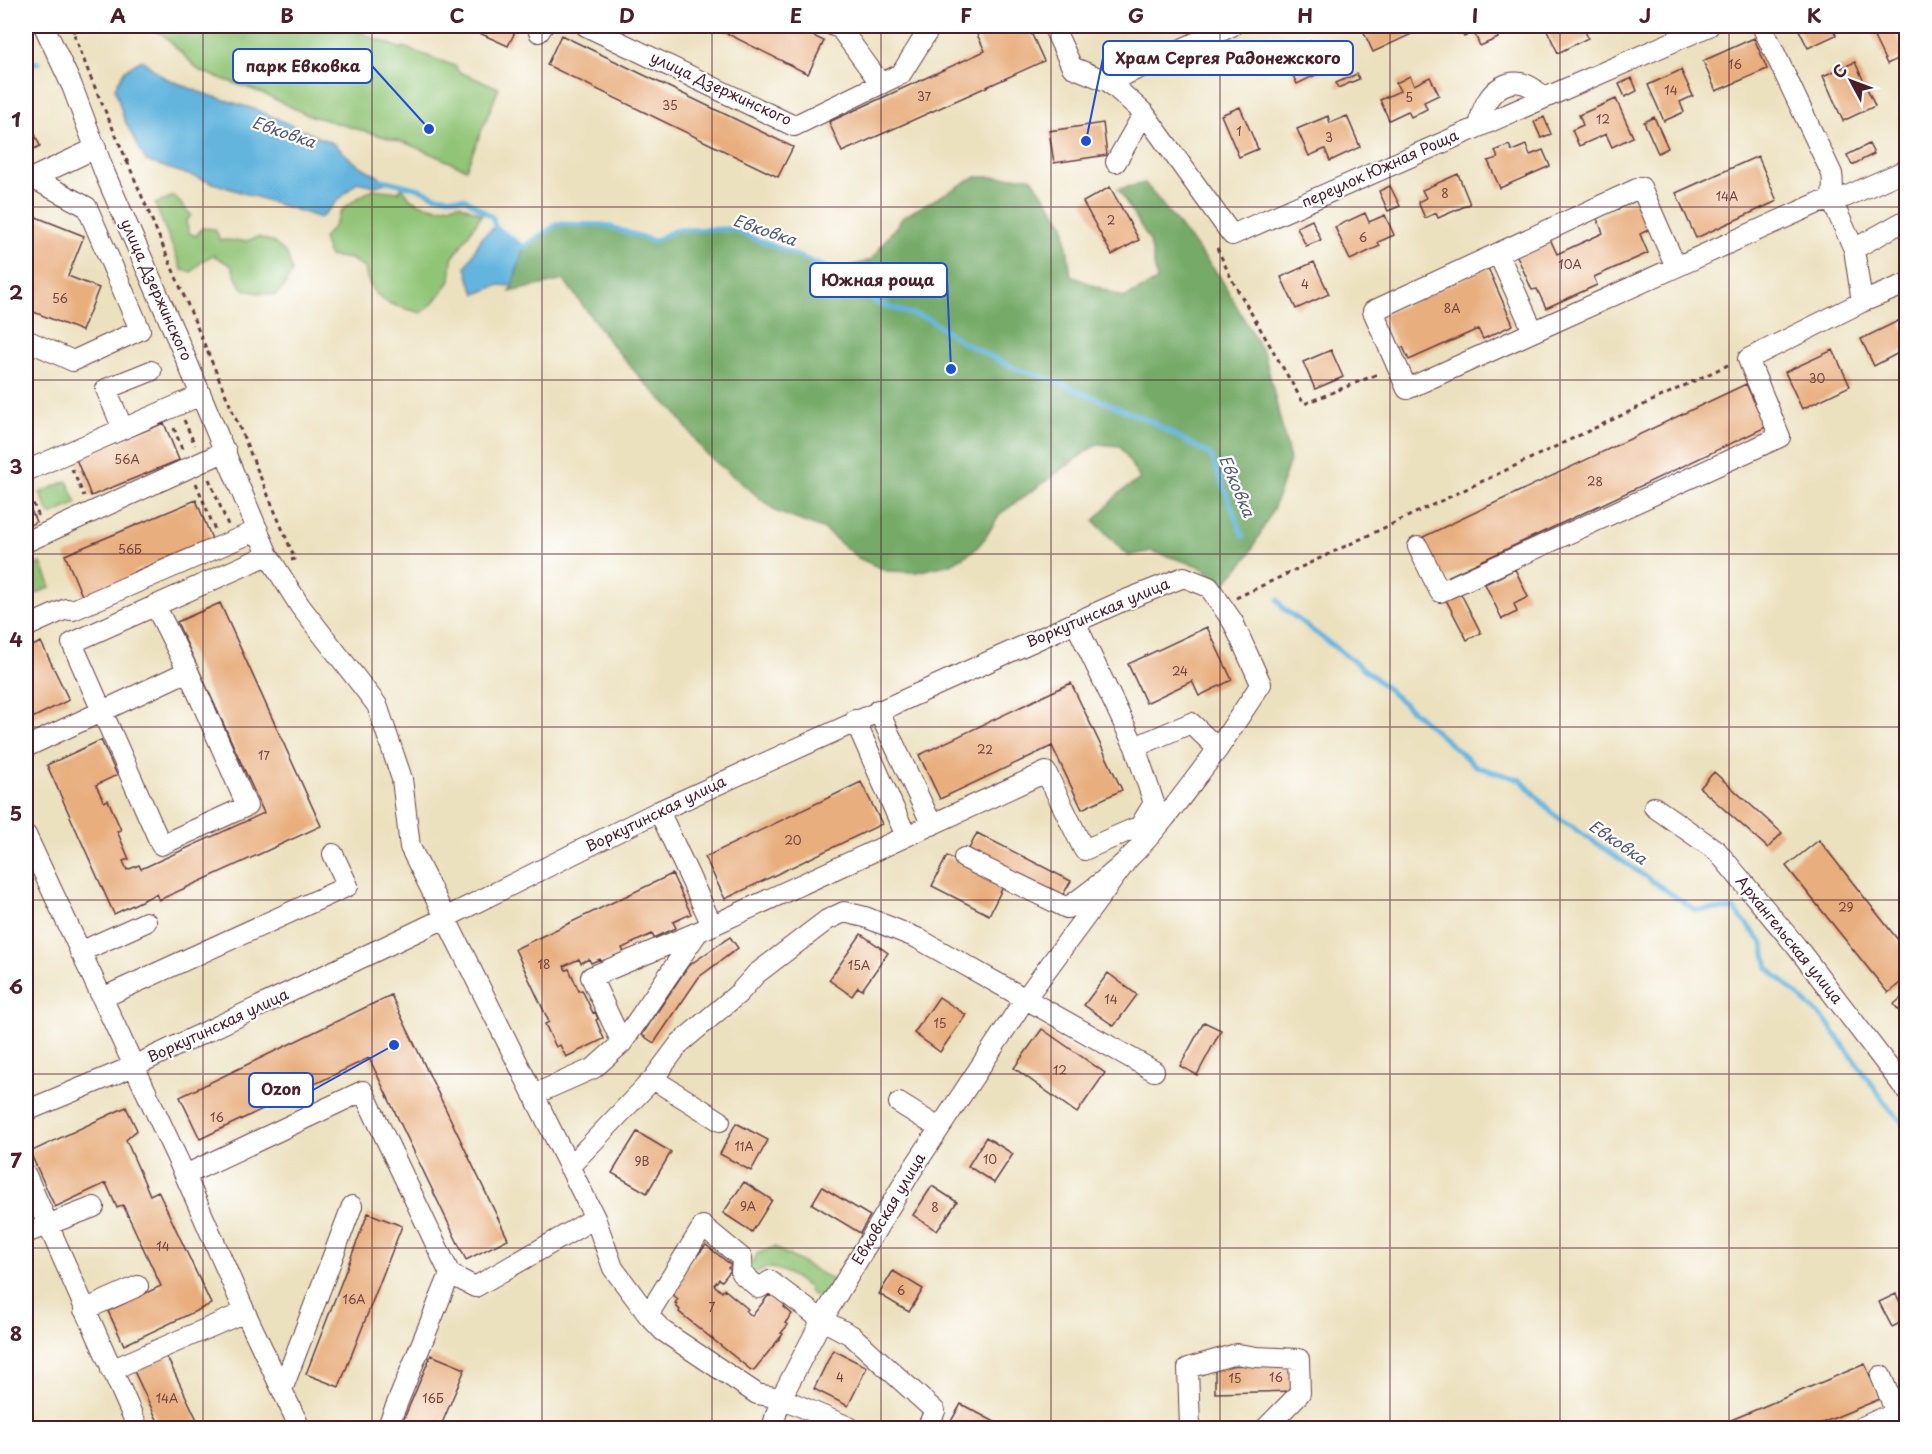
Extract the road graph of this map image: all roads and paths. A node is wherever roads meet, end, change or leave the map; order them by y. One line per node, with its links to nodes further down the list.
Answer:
1 (44, 26): 17 (street, улица Дзержинского)
2 (71, 26): 11 (path)
3 (156, 26): 11 (path)
4 (586, 26): 13 (street, улица Дзержинского)
5 (838, 26): 13 (street)
6 (931, 26): 13 (street, улица Дзержинского)
7 (1053, 26): 12 (street)
8 (1232, 26): 12 (street)
9 (1708, 26): 14 (street, переулок Южная Роща)
10 (1762, 26): 23 (street)
11 (72, 31): 18 (path)
12 (1109, 82): 15 (street)
13 (881, 84)
14 (1543, 98): 16 (street, переулок Южная Роща); 16 (street)
15 (1144, 113): 19 (street); 25 (street)
16 (1480, 125): 25 (street, переулок Южная Роща)
17 (96, 148): 21 (street, улица Дзержинского); 22 (street)
18 (127, 161): 21 (path); 47 (path)
19 (1116, 162)
20 (1906, 170): 23 (street)
21 (105, 174): 36 (street, улица Дзержинского)
22 (29, 180): 32 (street)
23 (1832, 201): 26 (street); 28 (street)
24 (1906, 220): 26 (street)
25 (1232, 235): 34 (path)
26 (1854, 249): 30 (street)
27 (1498, 253): 28 (street); 31 (street); 34 (street)
28 (1676, 267): 31 (street)
29 (1906, 284): 30 (street)
30 (1862, 302): 33 (street)
31 (1533, 332): 34 (street)
32 (26, 340)
33 (1748, 359): 46 (street); 49 (path)
34 (1397, 366)
35 (151, 371): 37 (street)
36 (201, 395): 37 (street); 38 (street, улица Дзержинского)
37 (123, 429): 39 (street)
38 (225, 452): 42 (street); 43 (street, улица Дзержинского)
39 (65, 454): 40 (street); 42 (path)
40 (26, 471)
41 (26, 486): 44 (path)
42 (91, 512): 44 (street)
43 (258, 530): 47 (street, улица Дзержинского); 51 (street)
44 (46, 532): 45 (street)
45 (26, 542)
46 (1418, 547)
47 (272, 561): 48 (street); 69 (street, улица Дзержинского)
48 (156, 605): 52 (street); 54 (street)
49 (1221, 605): 50 (street, Воркутинская улица); 58 (street)
50 (1075, 622): 53 (street, Воркутинская улица); 57 (street)
51 (26, 627)
52 (188, 671): 54 (street); 54 (street)
53 (878, 710): 55 (street, Воркутинская улица); 62 (street)
54 (102, 711): 56 (street)
55 (855, 720): 61 (street, Воркутинская улица); 64 (street)
56 (26, 747)
57 (1135, 747): 58 (street); 59 (street)
58 (1218, 749): 59 (street)
59 (1163, 805): 62 (street); 67 (street)
60 (1654, 807): 79 (street, Архангельская улица)
61 (659, 811): 69 (street, Воркутинская улица); 71 (street)
62 (932, 825): 64 (street)
63 (26, 835): 68 (street)
64 (906, 836): 71 (street)
65 (333, 854): 73 (street)
66 (964, 858): 67 (street)
67 (1128, 859): 74 (street, Евковская улица)
68 (31, 861): 72 (street)
69 (445, 918): 76 (street, Воркутинская улица); 80 (street, улица Дзержинского)
70 (146, 922): 72 (street)
71 (705, 928): 75 (street); 75 (street)
72 (80, 952): 73 (street)
73 (102, 998): 76 (street)
74 (1025, 999): 77 (street); 78 (street); 84 (street, Евковская улица)
75 (622, 1044): 80 (street)
76 (134, 1066): 82 (street, Воркутинская улица); 87 (street, Воркутинская улица)
77 (1154, 1071)
78 (653, 1079): 83 (street); 85 (street)
79 (1906, 1090)
80 (533, 1095): 85 (street, улица Дзержинского)
81 (898, 1103): 84 (street)
82 (26, 1112)
83 (720, 1121)
84 (939, 1128): 98 (street, Евковская улица)
85 (569, 1167): 90 (street, улица Дзержинского)
86 (26, 1175): 91 (street)
87 (185, 1175): 93 (street); 96 (street, Воркутинская улица)
88 (352, 1206): 101 (street)
89 (94, 1207): 91 (street)
90 (595, 1218): 93 (street); 97 (street, улица Дзержинского)
91 (47, 1223): 92 (street); 95 (street)
92 (26, 1233)
93 (450, 1274): 105 (street)
94 (138, 1286): 95 (street)
95 (84, 1310): 99 (street)
96 (244, 1312): 99 (street); 101 (street, Воркутинская улица)
97 (648, 1315): 98 (street); 102 (street, улица Дзержинского)
98 (822, 1320): 102 (street, Евковская улица); 108 (street)
99 (111, 1370): 103 (street)
100 (1881, 1376): 111 (street)
101 (282, 1390): 104 (street, Воркутинская улица)
102 (781, 1398): 106 (street, Евковская улица); 107 (street, улица Дзержинского)
103 (138, 1428)
104 (300, 1428)
105 (387, 1428)
106 (772, 1428)
107 (851, 1428)
108 (927, 1428)
109 (1190, 1428): 110 (street)
110 (1266, 1428)
111 (1860, 1428)

